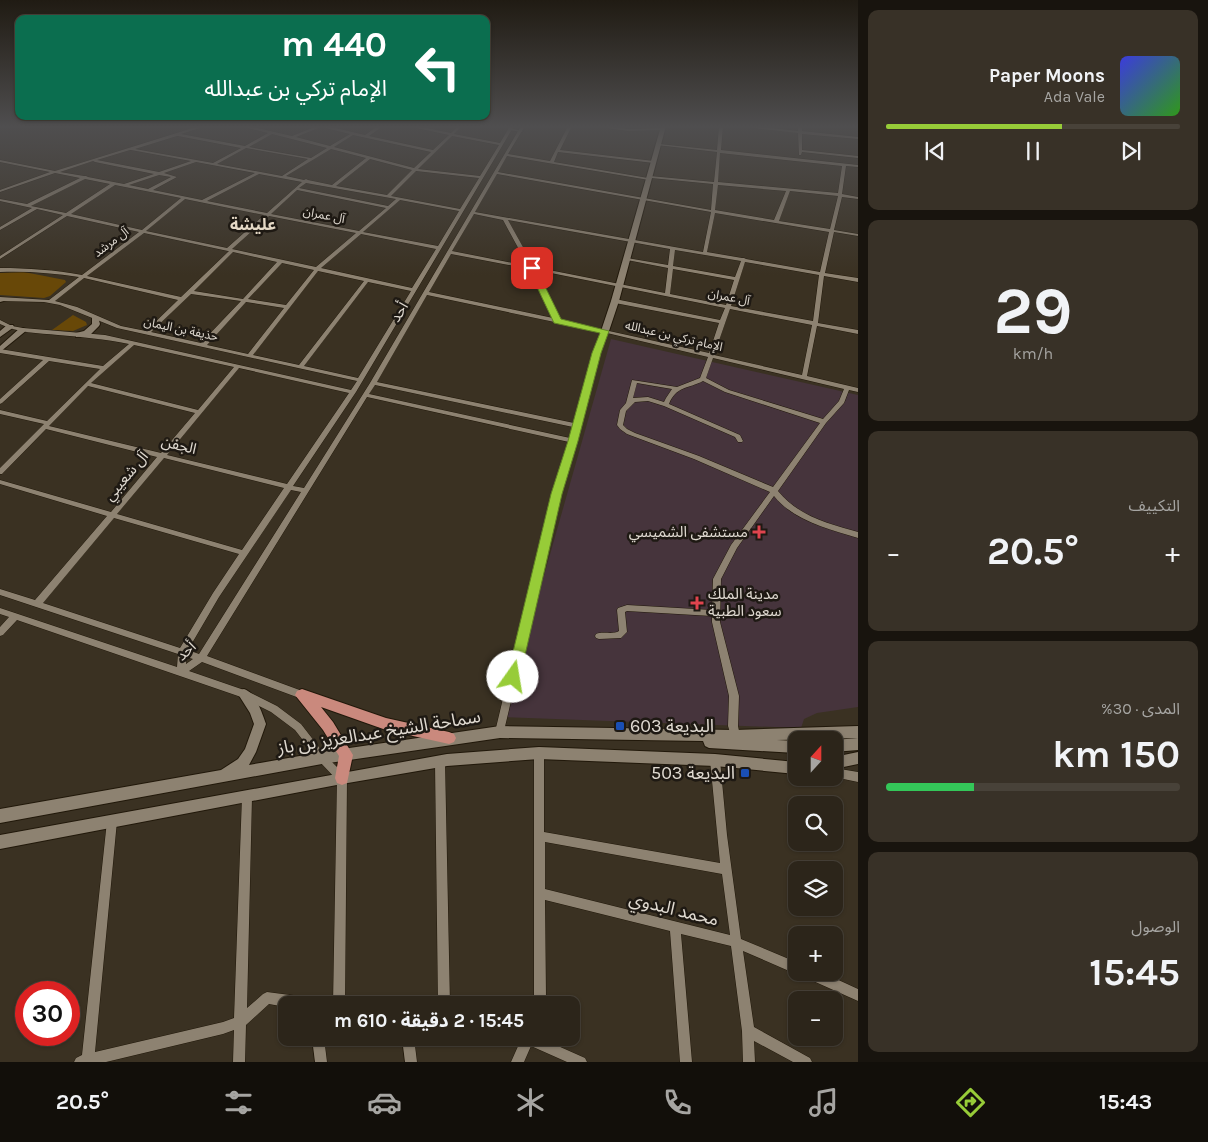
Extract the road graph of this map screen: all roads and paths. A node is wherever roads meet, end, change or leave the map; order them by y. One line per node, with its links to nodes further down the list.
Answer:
1 (37, 176): 25 (street)
2 (45, 176): 25 (street)
3 (80, 176): 17 (street, آل عمران)
4 (155, 176): 22 (street)
5 (168, 176): 26 (street)
6 (253, 176): 35 (street)
7 (284, 176): 19 (street)
8 (346, 176): 23 (street)
9 (409, 176): 29 (street)
10 (477, 176): 11 (street)
11 (482, 176): 41 (street, أحد)
12 (495, 176): 43 (street, أحد)
13 (510, 176): 34 (street)
14 (634, 176): 18 (street)
15 (716, 176): 21 (street)
16 (843, 176): 28 (street)
17 (86, 177): 20 (street, آل عمران); 38 (street)
18 (650, 178): 21 (street); 34 (street)
19 (306, 180): 23 (street); 24 (street)
20 (116, 183): 22 (street, آل عمران); 44 (street)
21 (715, 183): 27 (street); 42 (street)
22 (125, 185): 26 (street, آل عمران)
23 (334, 185): 29 (street)
24 (296, 189): 39 (street); 45 (street)
25 (0, 190)
26 (150, 190): 30 (street, آل عمران)
27 (788, 190): 28 (street); 47 (street)
28 (840, 195): 32 (street); 50 (street)
29 (389, 196): 31 (street)
30 (185, 197): 35 (street, آل عمران); 49 (street, آل مرشد)
31 (400, 198): 39 (street); 41 (street)
32 (858, 198)
33 (0, 200): 36 (street)
34 (644, 200): 42 (street); 53 (street)
35 (203, 201): 45 (street, آل عمران)
36 (8, 202): 37 (street); 38 (street)
37 (0, 206)
38 (27, 206): 40 (street)
39 (389, 207): 51 (street)
40 (36, 208): 44 (street); 48 (street)
41 (461, 210): 55 (street, أحد)
42 (713, 211): 47 (street); 59 (street)
43 (473, 213): 46 (street); 58 (street, أحد)
44 (62, 214): 49 (street); 57 (street); 60 (street)
45 (269, 214): 51 (street, آل عمران); 56 (street)
46 (504, 218): 53 (street); 65 (street)
47 (776, 222): 50 (street)
48 (0, 230)
49 (143, 231): 56 (street); 69 (street, آل مرشد)
50 (831, 231): 52 (street); 68 (street)
51 (360, 232): 55 (street, آل عمران); 66 (street)
52 (858, 235)
53 (632, 240): 54 (street); 61 (street)
54 (673, 247): 59 (street); 64 (street)
55 (438, 248): 74 (street, أحد)
56 (230, 250): 63 (street); 75 (street)
57 (0, 252)
58 (450, 252): 65 (street, آل عمران); 76 (street, أحد)
59 (704, 252): 62 (street)
60 (0, 258)
61 (627, 259): 64 (street); 73 (street)
62 (744, 259): 68 (street); 71 (street)
63 (281, 261): 66 (street); 80 (street)
64 (670, 267): 71 (street); 77 (street)
65 (532, 268): 73 (street, آل عمران); 86 (street)
66 (317, 269): 70 (street); 83 (street)
67 (0, 270): 69 (street)
68 (822, 274): 72 (street); 89 (street)
69 (82, 278): 79 (street); 82 (street, آل مرشد)
70 (367, 280): 74 (street); 104 (street)
71 (737, 280): 84 (street)
72 (858, 280)
73 (620, 285): 77 (street, آل عمران); 81 (street)
74 (413, 290): 108 (street, أحد)
75 (190, 292): 79 (street); 80 (street)
76 (426, 293): 86 (street, الإمام تركي بن عبدالله); 109 (street, أحد)
77 (667, 294): 84 (street, آل عمران)
78 (1, 300): 82 (street, حذيفة بن اليمان)
79 (182, 300): 94 (street)
80 (244, 300): 83 (street); 98 (street)
81 (615, 301): 88 (street); 92 (street)
82 (50, 302): 85 (street, حذيفة بن اليمان)
83 (286, 307): 100 (street)
84 (727, 307): 88 (street); 89 (street, آل عمران)
85 (95, 319): 94 (street, حذيفة بن اليمان); 96 (street)
86 (557, 321): 92 (street, الإمام تركي بن عبدالله)
87 (0, 322): 90 (street, حذيفة بن اليمان)
88 (722, 322): 101 (street)
89 (815, 324): 93 (street, آل عمران); 106 (street)
90 (10, 327): 91 (street, حذيفة بن اليمان); 95 (street)
91 (23, 330): 96 (street, حذيفة بن اليمان); 99 (street)
92 (605, 331): 101 (street, الإمام تركي بن عبدالله); 125 (street)
93 (858, 332)
94 (147, 333): 98 (street, حذيفة بن اليمان)
95 (0, 335)
96 (79, 335): 97 (street, حذيفة بن اليمان)
97 (132, 344): 103 (street, حذيفة بن اليمان); 105 (street)
98 (203, 345): 100 (street, حذيفة بن اليمان)
99 (0, 351): 102 (street)
100 (249, 356): 104 (street, حذيفة بن اليمان)
101 (709, 357): 106 (street, الإمام تركي بن عبدالله); 107 (street)
102 (47, 359): 105 (street); 118 (street)
103 (237, 367): 115 (street, حذيفة بن اليمان); 122 (street, آل شعيبي)
104 (300, 367): 108 (street, حذيفة بن اليمان)
105 (104, 368): 110 (street)
106 (804, 378): 113 (street, الإمام تركي بن عبدالله)
107 (703, 379): 112 (street); 123 (street)
108 (360, 380): 115 (street, أحد)
109 (373, 382): 116 (street, أحد); 125 (street)
110 (87, 384): 122 (street); 124 (street)
111 (651, 384): 112 (street); 117 (street); 119 (street)
112 (675, 388): 120 (street)
113 (847, 388): 114 (street, الإمام تركي بن عبدالله); 123 (street)
114 (858, 390)
115 (353, 392): 131 (street, أحد)
116 (365, 395): 126 (street); 133 (street, أحد)
117 (648, 399): 119 (street); 120 (street)
118 (0, 402)
119 (629, 403): 132 (street)
120 (666, 405): 127 (street)
121 (0, 412): 124 (street, الجفن)
122 (200, 412): 128 (street, آل شعيبي)
123 (824, 422): 132 (street)
124 (47, 425): 128 (street, الجفن); 129 (street)
125 (577, 426): 126 (street)
126 (573, 441): 149 (street)
127 (740, 441)
128 (162, 455): 131 (street, الجفن); 134 (street, آل شعيبي)
129 (0, 472)
130 (0, 482): 134 (street)
131 (290, 488): 133 (street, الجفن); 136 (street, أحد)
132 (773, 490): 135 (street); 140 (street)
133 (305, 491): 145 (street, أحد)
134 (112, 515): 136 (street); 138 (street, آل شعيبي)
135 (858, 535)
136 (244, 553): 144 (street, أحد)
137 (0, 592): 138 (street)
138 (37, 604): 144 (street)
139 (0, 611): 141 (street)
140 (716, 613): 143 (street); 151 (street)
141 (15, 616): 142 (street); 146 (street)
142 (0, 633)
143 (599, 636)
144 (182, 652): 145 (street); 146 (street, أحد)
145 (201, 658): 146 (street, أحد); 148 (street)
146 (181, 672): 147 (street)
147 (244, 694): 158 (street); 165 (street)
148 (302, 696): 152 (main road); 157 (main road)
149 (500, 732): 151 (street, سماحة الشيخ عبدالعزيز بن باز); 152 (street, سماحة الشيخ عبدالعزيز بن باز); 155 (street)
150 (858, 732): 151 (street, سماحة الشيخ عبدالعزيز بن باز)
151 (735, 736)
152 (449, 738): 157 (street, سماحة الشيخ عبدالعزيز بن باز)
153 (858, 744): 154 (street)
154 (843, 745)
155 (788, 746)
156 (539, 753): 160 (street); 162 (street); 171 (street)
157 (346, 755): 158 (street, سماحة الشيخ عبدالعزيز بن باز); 167 (main road)
158 (322, 758): 165 (street, سماحة الشيخ عبدالعزيز بن باز); 167 (street)
159 (858, 758): 161 (street)
160 (715, 760): 163 (street); 173 (street)
161 (843, 761)
162 (440, 762): 167 (street); 181 (street)
163 (788, 767)
164 (843, 774): 166 (street)
165 (220, 777): 169 (street, سماحة الشيخ عبدالعزيز بن باز)
166 (858, 777)
167 (342, 778): 168 (street); 180 (street)
168 (247, 797): 170 (street); 184 (street)
169 (0, 816)
170 (112, 821): 172 (street); 190 (street)
171 (540, 836): 173 (street); 174 (street)
172 (0, 842)
173 (726, 868): 176 (street)
174 (540, 893): 175 (street, محمد البدوي); 182 (street)
175 (676, 927): 176 (street, محمد البدوي); 196 (street)
176 (736, 942): 177 (street, محمد البدوي); 185 (street)
177 (788, 965)
178 (826, 981): 179 (street)
179 (858, 995)
180 (339, 996)
181 (444, 996)
182 (540, 996)
183 (278, 1000): 184 (street)
184 (240, 1022): 190 (street); 191 (street)
185 (748, 1031): 197 (street); 198 (street)
186 (319, 1046): 192 (street)
187 (409, 1046): 193 (street)
188 (522, 1046): 194 (street)
189 (544, 1046): 195 (street)
190 (86, 1061)
191 (239, 1062)
192 (321, 1062)
193 (411, 1062)
194 (517, 1062)
195 (581, 1062)
196 (686, 1062)
197 (749, 1062)
198 (806, 1062)

